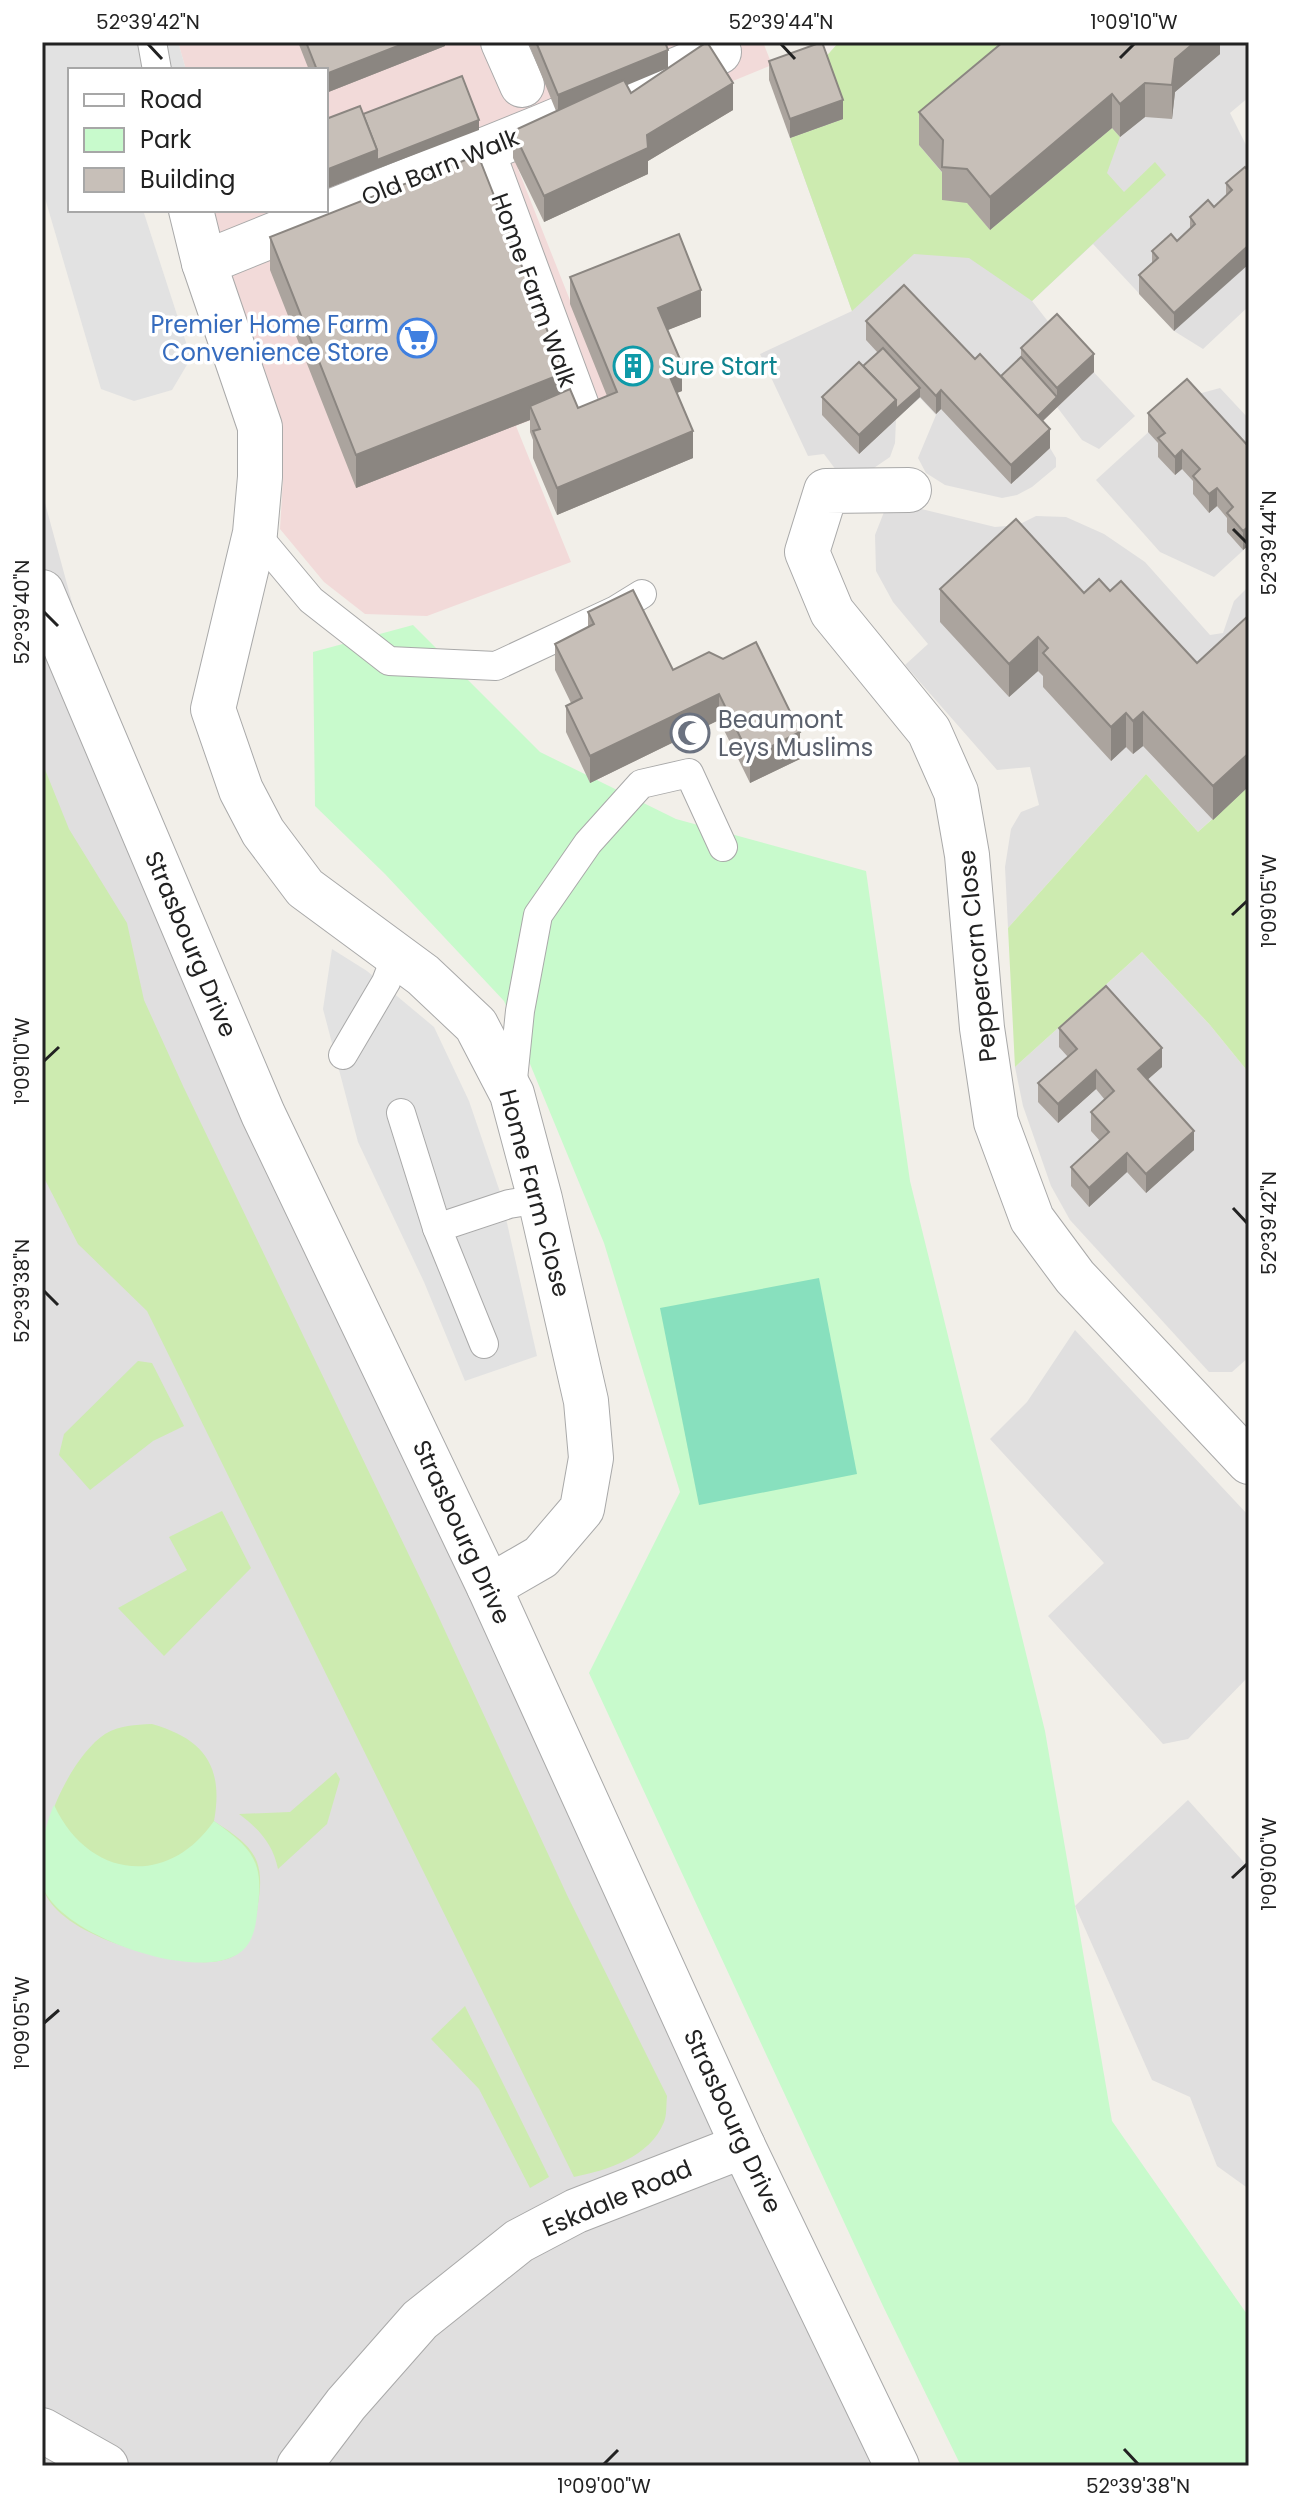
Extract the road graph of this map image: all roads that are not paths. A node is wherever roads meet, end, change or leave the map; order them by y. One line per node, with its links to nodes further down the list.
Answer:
1 (152, 42): 4 (lane)
2 (503, 42): 5 (street)
3 (717, 47): 5 (street, Old Barn Walk)
4 (157, 68)
5 (531, 106): 6 (street, Old Barn Walk)
6 (482, 150): 8 (street, Old Barn Walk); 9 (street, Home Farm Walk)
7 (191, 212): 8 (street, Home Farm Close)
8 (204, 263): 11 (street, Home Farm Close)
9 (586, 431)
10 (909, 490): 22 (street, Peppercorn Close)
11 (255, 533): 13 (lane); 15 (street, Home Farm Close)
12 (42, 592): 23 (street, Strasbourg Drive)
13 (642, 594)
14 (723, 847): 17 (lane)
15 (396, 956): 16 (lane); 17 (street, Home Farm Close)
16 (343, 1055)
17 (512, 1094): 19 (street, Home Farm Close)
18 (401, 1113): 20 (lane)
19 (540, 1199): 20 (lane); 23 (street, Home Farm Close)
20 (437, 1228): 21 (lane)
21 (484, 1344)
22 (1249, 1462)
23 (489, 1587): 24 (street, Strasbourg Drive)
24 (743, 2146): 27 (street, Eskdale Road); 28 (street, Strasbourg Drive)
25 (42, 2430): 26 (street)
26 (106, 2466)
27 (299, 2466)
28 (897, 2466)

